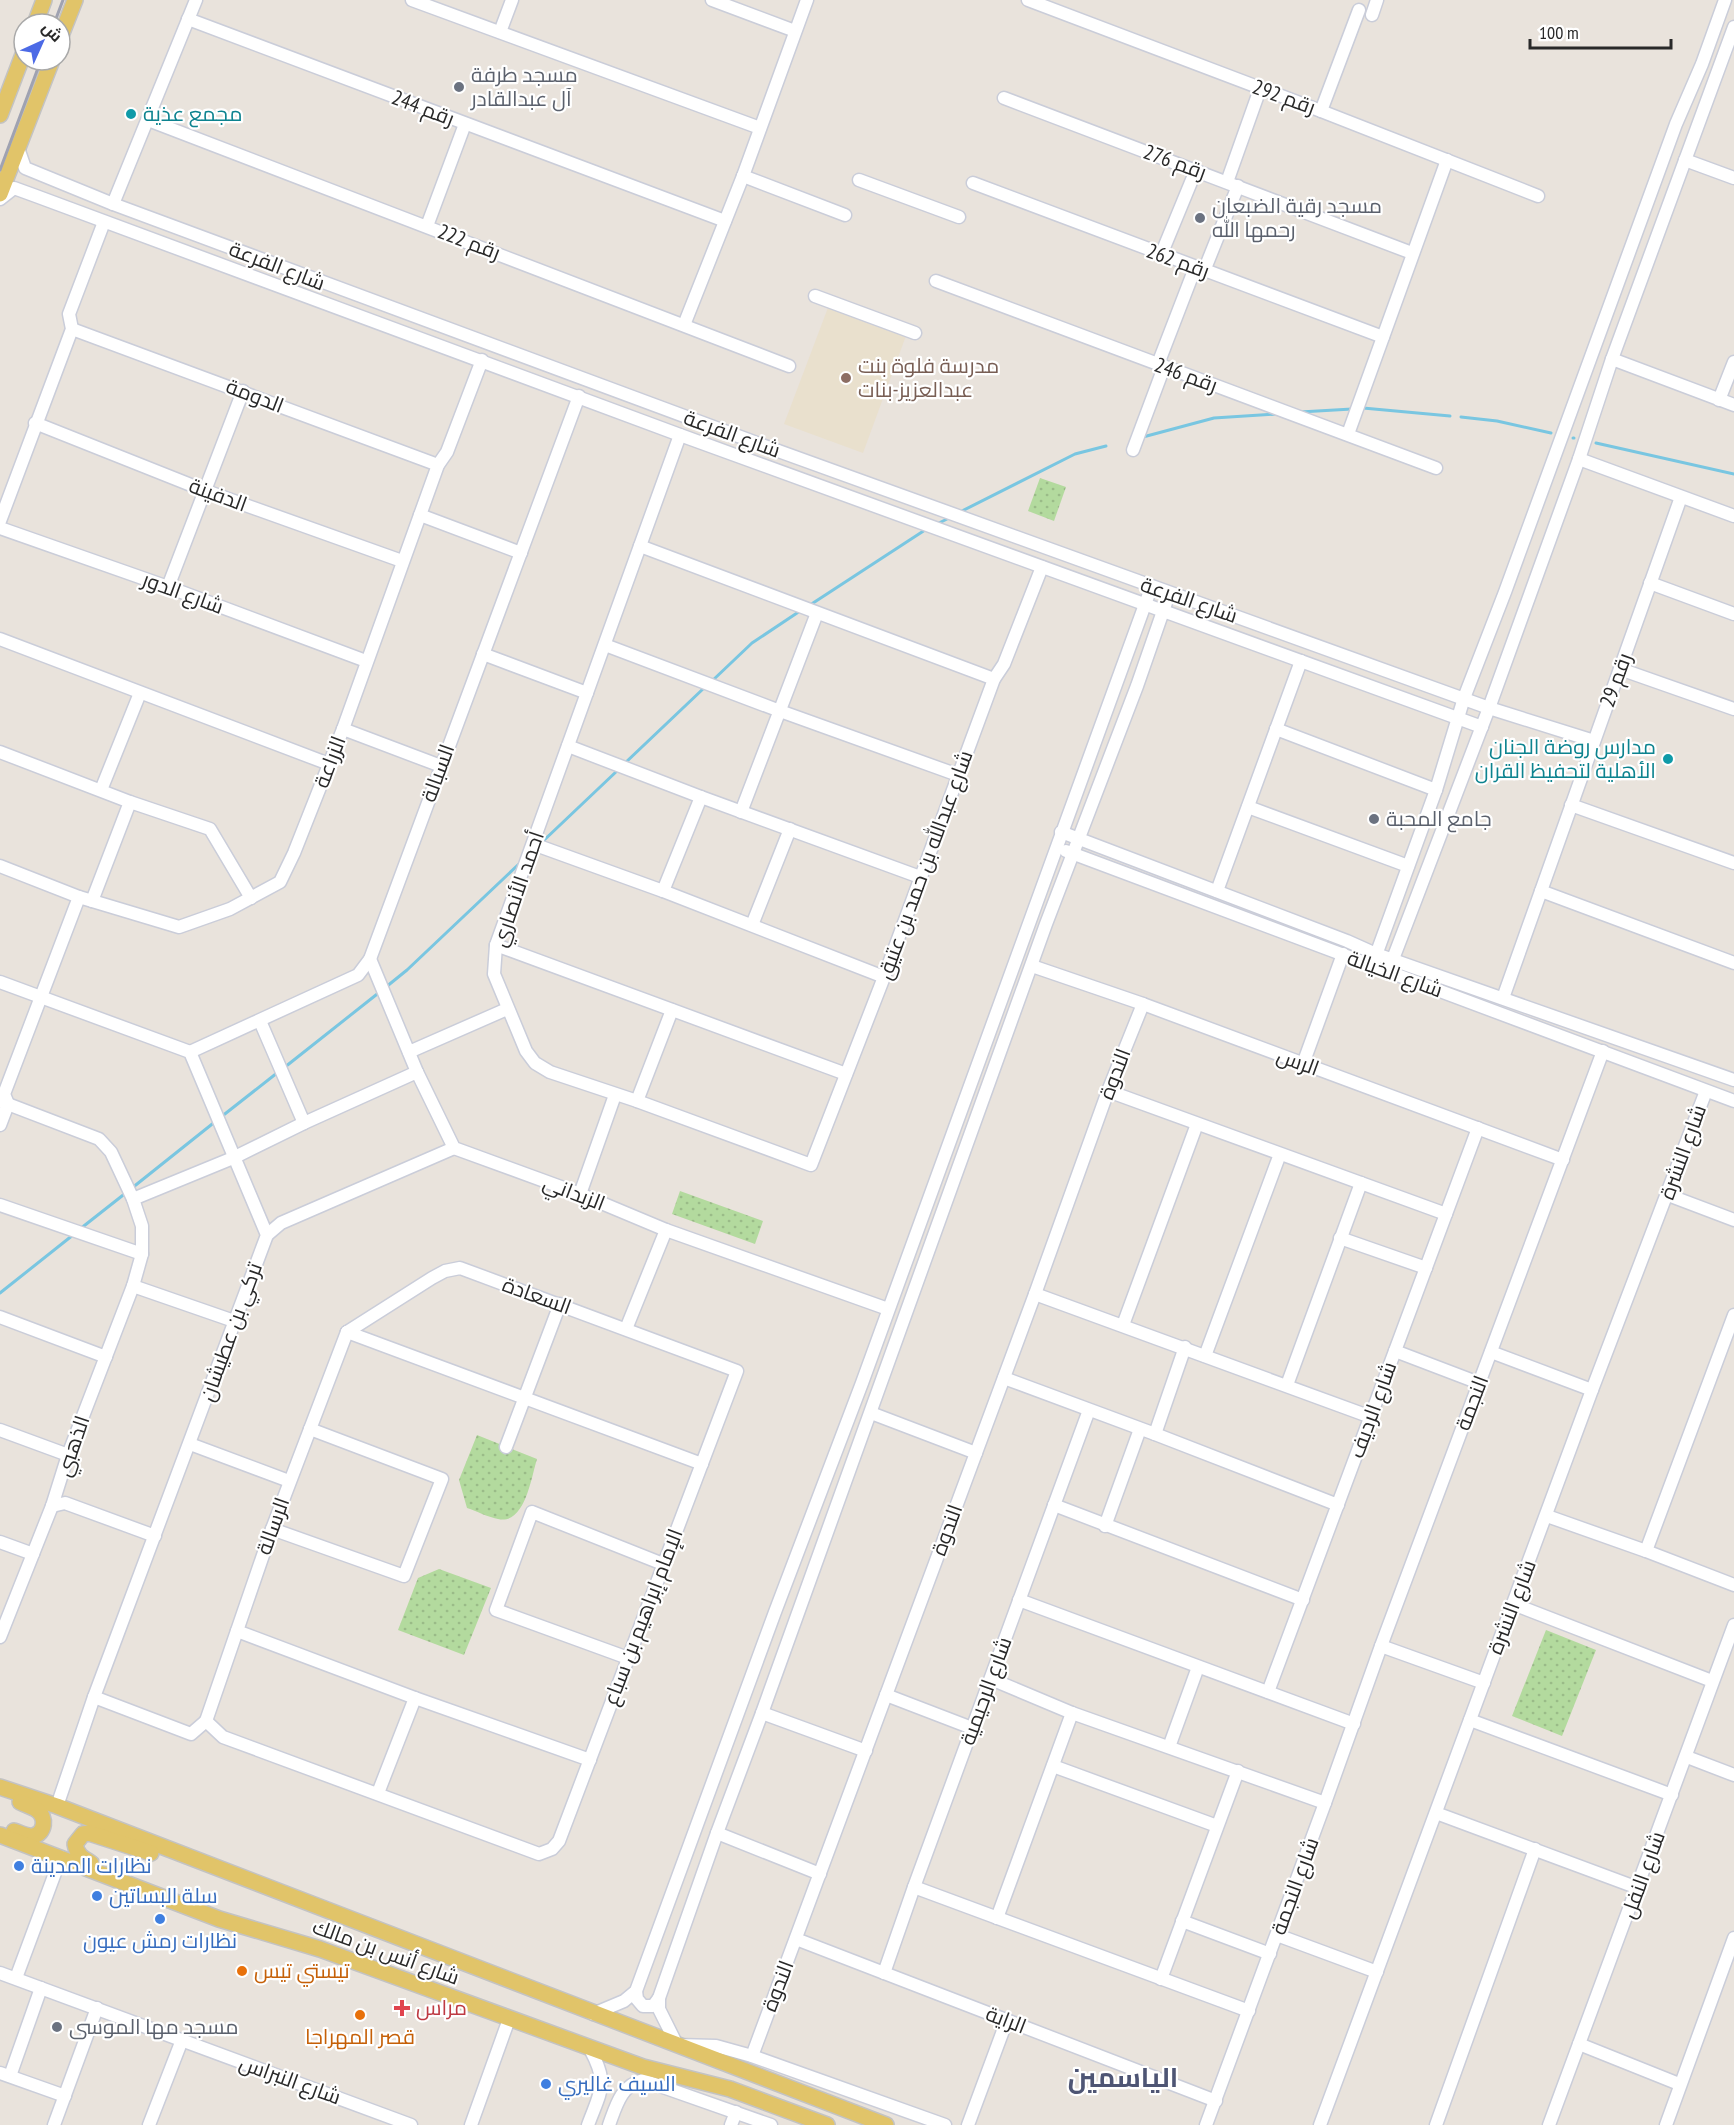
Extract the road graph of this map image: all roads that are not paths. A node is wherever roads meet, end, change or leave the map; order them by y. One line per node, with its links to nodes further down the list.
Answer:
1 (196, 0): 11 (street)
2 (412, 0): 14 (street)
3 (512, 0): 14 (street)
4 (712, 0): 13 (street)
5 (807, 0): 13 (street)
6 (1028, 0): 18 (street, رقم 292)
7 (1377, 0): 10 (street)
8 (1725, 0): 96 (street)
9 (1359, 10): 20 (street)
10 (1372, 15)
11 (189, 19): 22 (street); 23 (street, رقم 244)
12 (1734, 27): 15 (street)
13 (795, 31): 24 (street)
14 (500, 32): 24 (street)
15 (1730, 53): 27 (street)
16 (16, 72): 21 (main road)
17 (47, 72): 25 (main road)
18 (1260, 89): 20 (street, رقم 292); 34 (street)
19 (1004, 99): 28 (street, رقم 276)
20 (1321, 111): 26 (street, رقم 292)
21 (0, 115)
22 (148, 120): 38 (street); 43 (street, رقم 222)
23 (465, 124): 41 (street, رقم 244); 43 (street)
24 (760, 128): 30 (street)
25 (18, 148): 29 (street, شارع الفرعة); 35 (main road)
26 (1447, 160): 37 (street, رقم 292); 44 (street)
27 (1685, 160): 31 (street); 53 (street)
28 (1196, 171): 34 (street, رقم 276); 45 (street)
29 (44, 176): 36 (street); 38 (street, شارع الفرعة)
30 (743, 176): 39 (street); 41 (street)
31 (1734, 178)
32 (859, 180): 40 (street)
33 (973, 183): 45 (street, رقم 262)
34 (1233, 184): 44 (street, رقم 276); 46 (street)
35 (0, 196): 36 (street, شارع الفرعة)
36 (36, 196): 42 (street, شارع الفرعة)
37 (1539, 196)
38 (113, 204): 81 (street, شارع الفرعة)
39 (845, 215)
40 (959, 217)
41 (725, 221): 49 (street)
42 (104, 222): 50 (street); 54 (street, شارع الفرعة)
43 (428, 226): 49 (street, رقم 222)
44 (1412, 253): 52 (street)
45 (1161, 255): 46 (street, رقم 262)
46 (1200, 269): 52 (street, رقم 262); 56 (street)
47 (936, 281): 56 (street, رقم 246)
48 (815, 296): 51 (street)
49 (684, 326): 57 (street, رقم 222)
50 (72, 329): 58 (street, الدومة); 62 (street)
51 (915, 333)
52 (1383, 337): 63 (street)
53 (1612, 359): 60 (street); 66 (street)
54 (482, 360): 59 (street, شارع الفرعة); 67 (street, الزراعة)
55 (1734, 362): 60 (street)
56 (1161, 365): 63 (street, رقم 246); 65 (street)
57 (789, 366)
58 (243, 392): 67 (street, الدومة); 69 (street)
59 (579, 396): 64 (street, شارع الفرعة); 76 (street, السبالة)
60 (1719, 400): 61 (street)
61 (1734, 405)
62 (35, 423): 69 (street, الدفينة); 73 (street)
63 (1348, 434): 68 (street, رقم 246)
64 (680, 435): 75 (street, أحمد الأنصاري); 78 (street, شارع الفرعة)
65 (1133, 450)
66 (1579, 459): 70 (street); 97 (street)
67 (438, 465): 71 (street, الزراعة)
68 (1436, 468)
69 (206, 491): 77 (street, الدفينة); 80 (street)
70 (1681, 497): 72 (street); 79 (street, رقم 29)
71 (420, 515): 76 (street); 77 (street, الزراعة)
72 (1734, 516)
73 (0, 521)
74 (0, 528): 80 (street, شارع الدور)
75 (640, 546): 85 (street); 90 (street, أحمد الأنصاري)
76 (521, 553): 91 (street, السبالة)
77 (402, 561): 92 (street, الزراعة)
78 (1042, 567): 83 (street, شارع الفرعة); 95 (street, شارع عبدالله بن حمد بن عتيق)
79 (1650, 584): 86 (street); 94 (street, رقم 29)
80 (168, 587): 92 (street, شارع الدور)
81 (1151, 588): 82 (street, شارع الفرعة); 83 (street)
82 (1169, 594): 84 (street); 100 (street, شارع الفرعة)
83 (1145, 605): 84 (street, شارع الفرعة); 87 (street)
84 (1163, 611): 89 (street); 93 (street, شارع الفرعة)
85 (817, 613): 95 (street); 103 (street)
86 (1734, 614)
87 (1134, 636): 89 (street); 124 (street)
88 (0, 639): 98 (street)
89 (1153, 641): 125 (street)
90 (605, 645): 99 (street, أحمد الأنصاري); 103 (street)
91 (483, 654): 99 (street); 114 (street, السبالة)
92 (366, 661): 106 (street, الزراعة)
93 (1301, 661): 104 (street, شارع الفرعة); 107 (street)
94 (1620, 669): 102 (street); 109 (street, رقم 29)
95 (994, 679): 115 (street, شارع عبدالله بن حمد بن عتيق)
96 (1470, 683): 97 (street); 100 (street)
97 (1494, 692): 101 (street)
98 (140, 693): 113 (street); 116 (street)
99 (587, 693): 110 (street, أحمد الأنصاري)
100 (1464, 698): 101 (street, شارع الفرعة); 104 (street)
101 (1489, 708): 105 (street); 109 (street, شارع الفرعة)
102 (1734, 709)
103 (780, 711): 115 (street); 122 (street)
104 (1457, 718): 105 (street, شارع الفرعة); 108 (street)
105 (1482, 728): 111 (street)
106 (343, 729): 113 (street, الزراعة); 114 (street)
107 (1276, 729): 117 (street); 121 (street)
108 (1452, 740): 111 (street); 117 (street)
109 (1594, 741): 120 (street, رقم 29)
110 (568, 746): 118 (street); 126 (street, أحمد الأنصاري)
111 (1473, 749): 149 (street)
112 (0, 752): 116 (street)
113 (329, 764): 139 (street, الزراعة)
114 (441, 766): 145 (street, السبالة)
115 (958, 775): 134 (street, شارع عبدالله بن حمد بن عتيق)
116 (101, 790): 119 (street)
117 (1436, 790): 133 (street)
118 (701, 797): 122 (street); 135 (street)
119 (130, 802): 139 (street); 140 (street)
120 (1572, 805): 131 (street); 137 (street, رقم 29)
121 (1248, 807): 133 (street); 136 (street)
122 (741, 812): 123 (street)
123 (790, 829): 134 (street); 141 (street)
124 (1061, 832): 125 (street, شارع الخيالة); 127 (street)
125 (1078, 838): 128 (street, شارع الخيالة); 129 (street)
126 (533, 844): 135 (street); 143 (street, أحمد الأنصاري)
127 (1056, 847): 129 (street, شارع الخيالة); 196 (street)
128 (1108, 849): 130 (street); 136 (street, شارع الخيالة)
129 (1072, 853): 130 (street, شارع الخيالة); 148 (street)
130 (1097, 862): 144 (street, شارع الخيالة)
131 (1734, 863)
132 (0, 866): 138 (street, الزراعة)
133 (1408, 866): 146 (street)
134 (921, 877): 150 (street, شارع عبدالله بن حمد بن عتيق)
135 (663, 891): 141 (street)
136 (1217, 891): 142 (street, شارع الخيالة)
137 (1540, 891): 147 (street); 154 (street, رقم 29)
138 (79, 897): 140 (street, الزراعة); 153 (street)
139 (251, 898): 140 (street, الزراعة)
140 (92, 900)
141 (752, 925): 150 (street)
142 (1347, 941): 144 (street); 146 (street, شارع الخيالة)
143 (496, 945): 156 (street, أحمد الأنصاري); 157 (street)
144 (1345, 955): 146 (street, شارع الخيالة); 162 (street)
145 (370, 959): 158 (street, السبالة); 161 (street)
146 (1374, 960): 149 (street, شارع الخيالة)
147 (1734, 963)
148 (1032, 966): 155 (street, الرس); 215 (street)
149 (1391, 966): 151 (street, شارع الخيالة)
150 (884, 976): 164 (street, شارع عبدالله بن حمد بن عتيق)
151 (1421, 976): 154 (street, شارع الخيالة); 159 (street, شارع الخيالة)
152 (0, 982): 153 (street)
153 (41, 996): 160 (street); 171 (street)
154 (1503, 998): 165 (street, شارع الخيالة)
155 (1143, 1004): 162 (street, الرس); 167 (street, الندوة)
156 (507, 1009): 161 (street); 168 (street, أحمد الأنصاري)
157 (672, 1010): 164 (street); 169 (street)
158 (260, 1021): 160 (street, السبالة); 172 (street)
159 (1602, 1051): 166 (street, شارع الخيالة); 179 (street, النجمة)
160 (190, 1052): 178 (street, تركي بن عطيشان)
161 (409, 1052): 163 (street)
162 (1303, 1064): 175 (street, الرس)
163 (417, 1072): 172 (street); 176 (street)
164 (846, 1074): 180 (street, شارع عبدالله بن حمد بن عتيق)
165 (1734, 1078)
166 (1706, 1090): 170 (street, شارع الخيالة); 183 (street, شارع النشرة)
167 (1108, 1091): 173 (street); 194 (street, الندوة)
168 (615, 1095): 169 (street, أحمد الأنصاري); 182 (street)
169 (637, 1101): 180 (street, أحمد الأنصاري)
170 (1734, 1101)
171 (4, 1102): 174 (street); 184 (street, الذهبي)
172 (304, 1123): 178 (street)
173 (1197, 1124): 177 (street); 200 (street)
174 (0, 1125)
175 (1478, 1128): 179 (street, الرس); 186 (street, شارع الرديف)
176 (454, 1148): 182 (street, الزبداني); 189 (street)
177 (1280, 1154): 181 (street); 206 (street)
178 (233, 1158): 184 (street); 189 (street, تركي بن عطيشان)
179 (1563, 1160): 205 (street, النجمة)
180 (811, 1166)
181 (1361, 1183): 186 (street); 190 (street)
182 (580, 1194): 188 (street, الزبداني)
183 (1668, 1195): 187 (street); 212 (street, شارع النشرة)
184 (133, 1198): 191 (street, الذهبي)
185 (0, 1205): 191 (street)
186 (1446, 1214): 192 (street, شارع الرديف)
187 (1734, 1220)
188 (666, 1230): 196 (street, الزبداني); 201 (street)
189 (267, 1235): 199 (street, تركي بن عطيشان)
190 (1340, 1238): 192 (street); 211 (street)
191 (142, 1254): 193 (street, الذهبي)
192 (1426, 1268): 204 (street, شارع الرديف)
193 (133, 1286): 199 (street); 207 (street, الذهبي)
194 (1035, 1294): 200 (street); 209 (street, الندوة)
195 (560, 1304): 201 (street, السعادة); 202 (street, السعادة); 213 (street)
196 (888, 1309): 242 (street)
197 (1734, 1315): 235 (street)
198 (0, 1317): 207 (street)
199 (234, 1321): 221 (street, تركي بن عطيشان)
200 (1123, 1325): 203 (street)
201 (626, 1329): 208 (street, السعادة)
202 (347, 1332): 213 (street); 217 (street, الرسالة)
203 (1185, 1347): 206 (street); 220 (street)
204 (1395, 1351): 210 (street); 216 (street, شارع الرديف)
205 (1491, 1352): 210 (street, النجمة); 212 (street)
206 (1205, 1356): 211 (street)
207 (106, 1357): 224 (street, الذهبي)
208 (737, 1371): 225 (street, الإمام إبراهيم بن سباع)
209 (1004, 1378): 214 (street); 223 (street, الندوة)
210 (1479, 1383): 249 (street, النجمة)
211 (1287, 1385): 216 (street)
212 (1592, 1390): 230 (street, شارع النشرة)
213 (523, 1398): 222 (street); 225 (street)
214 (1089, 1410): 218 (street); 227 (street, شارع الرحيمية)
215 (870, 1413): 223 (street); 243 (street)
216 (1371, 1417): 228 (street, شارع الرديف)
217 (310, 1429): 226 (street, الرسالة); 232 (street)
218 (1140, 1429): 220 (street); 231 (street)
219 (0, 1430): 224 (street)
220 (1155, 1434): 228 (street)
221 (190, 1444): 226 (street); 233 (street, تركي بن عطيشان)
222 (506, 1447)
223 (976, 1453): 256 (street, الندوة)
224 (68, 1455): 229 (street, الذهبي)
225 (702, 1464): 237 (street, الإمام إبراهيم بن سباع)
226 (289, 1481): 232 (street, الرسالة)
227 (1054, 1505): 231 (street); 239 (street, شارع الرحيمية)
228 (1338, 1505): 240 (street, شارع الرديف)
229 (52, 1506): 233 (street); 236 (street, الذهبي)
230 (1547, 1516): 235 (street); 241 (street, شارع النشرة)
231 (1106, 1526): 240 (street)
232 (272, 1529): 245 (street, الرسالة)
233 (155, 1536): 257 (street, تركي بن عطيشان)
234 (0, 1542): 236 (street)
235 (1646, 1551): 238 (street)
236 (33, 1554): 246 (street, الذهبي)
237 (663, 1564): 250 (street, الإمام إبراهيم بن سباع); 250 (street)
238 (1734, 1585)
239 (1019, 1600): 251 (street); 252 (street, شارع الرحيمية)
240 (1303, 1600): 255 (street, شارع الرديف)
241 (1513, 1604): 253 (street); 254 (street, شارع النشرة)
242 (775, 1612): 243 (street); 247 (street)
243 (794, 1619): 248 (street)
244 (1734, 1624): 253 (street, شارع النفل)
245 (237, 1631): 258 (street); 262 (street, الرسالة)
246 (0, 1637)
247 (766, 1638): 248 (street); 303 (street)
248 (785, 1646): 259 (street)
249 (1381, 1646): 254 (street); 263 (street, شارع النجمة)
250 (628, 1658): 268 (street, الإمام إبراهيم بن سباع)
251 (1198, 1667): 255 (street); 265 (street)
252 (990, 1679): 260 (street); 264 (street, شارع الرحيمية)
253 (1712, 1681): 267 (street, شارع النفل)
254 (1484, 1683): 261 (street, شارع النشرة)
255 (1268, 1692): 263 (street)
256 (886, 1695): 264 (street); 266 (street, الندوة)
257 (94, 1697): 262 (street); 277 (street, تركي بن عطيشان)
258 (415, 1698): 268 (street); 273 (street)
259 (762, 1713): 266 (street); 281 (street)
260 (1072, 1713): 265 (street); 269 (street)
261 (1470, 1720): 275 (street); 278 (street, شارع النشرة)
262 (206, 1721): 273 (street)
263 (1354, 1724): 276 (street, شارع النجمة)
264 (972, 1728): 287 (street, شارع الرحيمية)
265 (1169, 1747): 270 (street)
266 (866, 1751): 285 (street, الندوة)
267 (1687, 1757): 271 (street); 275 (street, شارع النفل)
268 (590, 1760): 273 (street, الإمام إبراهيم بن سباع)
269 (1053, 1766): 279 (street); 289 (street)
270 (1238, 1771): 276 (street); 279 (street)
271 (1734, 1775)
272 (0, 1787): 277 (main road)
273 (378, 1793)
274 (0, 1794): 280 (main road)
275 (1672, 1795): 288 (street, شارع النفل)
276 (1325, 1803): 292 (street, شارع النجمة)
277 (57, 1806): 286 (main road)
278 (1436, 1813): 283 (street); 297 (street, شارع النشرة)
279 (1217, 1826): 291 (street)
280 (0, 1827)
281 (717, 1833): 285 (street); 304 (street)
282 (0, 1835): 284 (main road, شارع أنس بن مالك)
283 (1535, 1850): 288 (street); 335 (street)
284 (61, 1857): 290 (main road, شارع أنس بن مالك); 300 (street)
285 (820, 1874): 294 (street, الندوة)
286 (246, 1880): 290 (main road); 307 (main road)
287 (914, 1887): 289 (street); 299 (street, شارع الرحيمية)
288 (1638, 1888): 311 (street, شارع النفل)
289 (997, 1918): 301 (street)
290 (219, 1919): 308 (main road, شارع أنس بن مالك)
291 (1182, 1921): 295 (street); 301 (street)
292 (1277, 1935): 295 (street, شارع النجمة); 297 (street)
293 (1734, 1938): 296 (street)
294 (796, 1940): 299 (street, الراية); 314 (street, الندوة)
295 (1270, 1954): 306 (street, شارع النجمة)
296 (1730, 1958): 317 (street)
297 (1377, 1972): 334 (street, شارع النشرة)
298 (0, 1973): 300 (street, شارع النبراس)
299 (884, 1973): 309 (street, الراية)
300 (15, 1978): 302 (street, شارع النبراس)
301 (1161, 1979): 306 (street)
302 (41, 1988): 305 (street, شارع النبراس); 316 (street)
303 (636, 1991): 304 (street); 307 (street)
304 (659, 1998): 312 (street)
305 (97, 2008): 310 (street, شارع النبراس); 318 (street)
306 (1249, 2011): 319 (street, شارع النجمة)
307 (593, 2014): 312 (main road)
308 (509, 2019): 313 (main road, شارع أنس بن مالك); 325 (street)
309 (1007, 2020): 319 (street, الراية); 332 (street)
310 (182, 2040): 323 (street); 324 (street, شارع النبراس)
311 (1579, 2044): 317 (street); 336 (street, شارع النفل)
312 (677, 2045): 314 (street); 330 (main road)
313 (590, 2049): 315 (main road, شارع أنس بن مالك); 326 (street)
314 (752, 2056): 331 (street)
315 (643, 2067): 321 (street); 329 (main road, شارع أنس بن مالك)
316 (5, 2074): 318 (street)
317 (1679, 2084): 337 (street)
318 (64, 2096): 322 (street)
319 (1216, 2101): 333 (street, شارع النجمة)
320 (736, 2112): 321 (street); 327 (street); 328 (street)
321 (768, 2124)
322 (54, 2125)
323 (149, 2125)
324 (411, 2125)
325 (471, 2125)
326 (588, 2125)
327 (609, 2125)
328 (731, 2125)
329 (827, 2125)
330 (886, 2125)
331 (945, 2125)
332 (968, 2125)
333 (1206, 2125)
334 (1320, 2125)
335 (1436, 2125)
336 (1549, 2125)
337 (1666, 2125)

